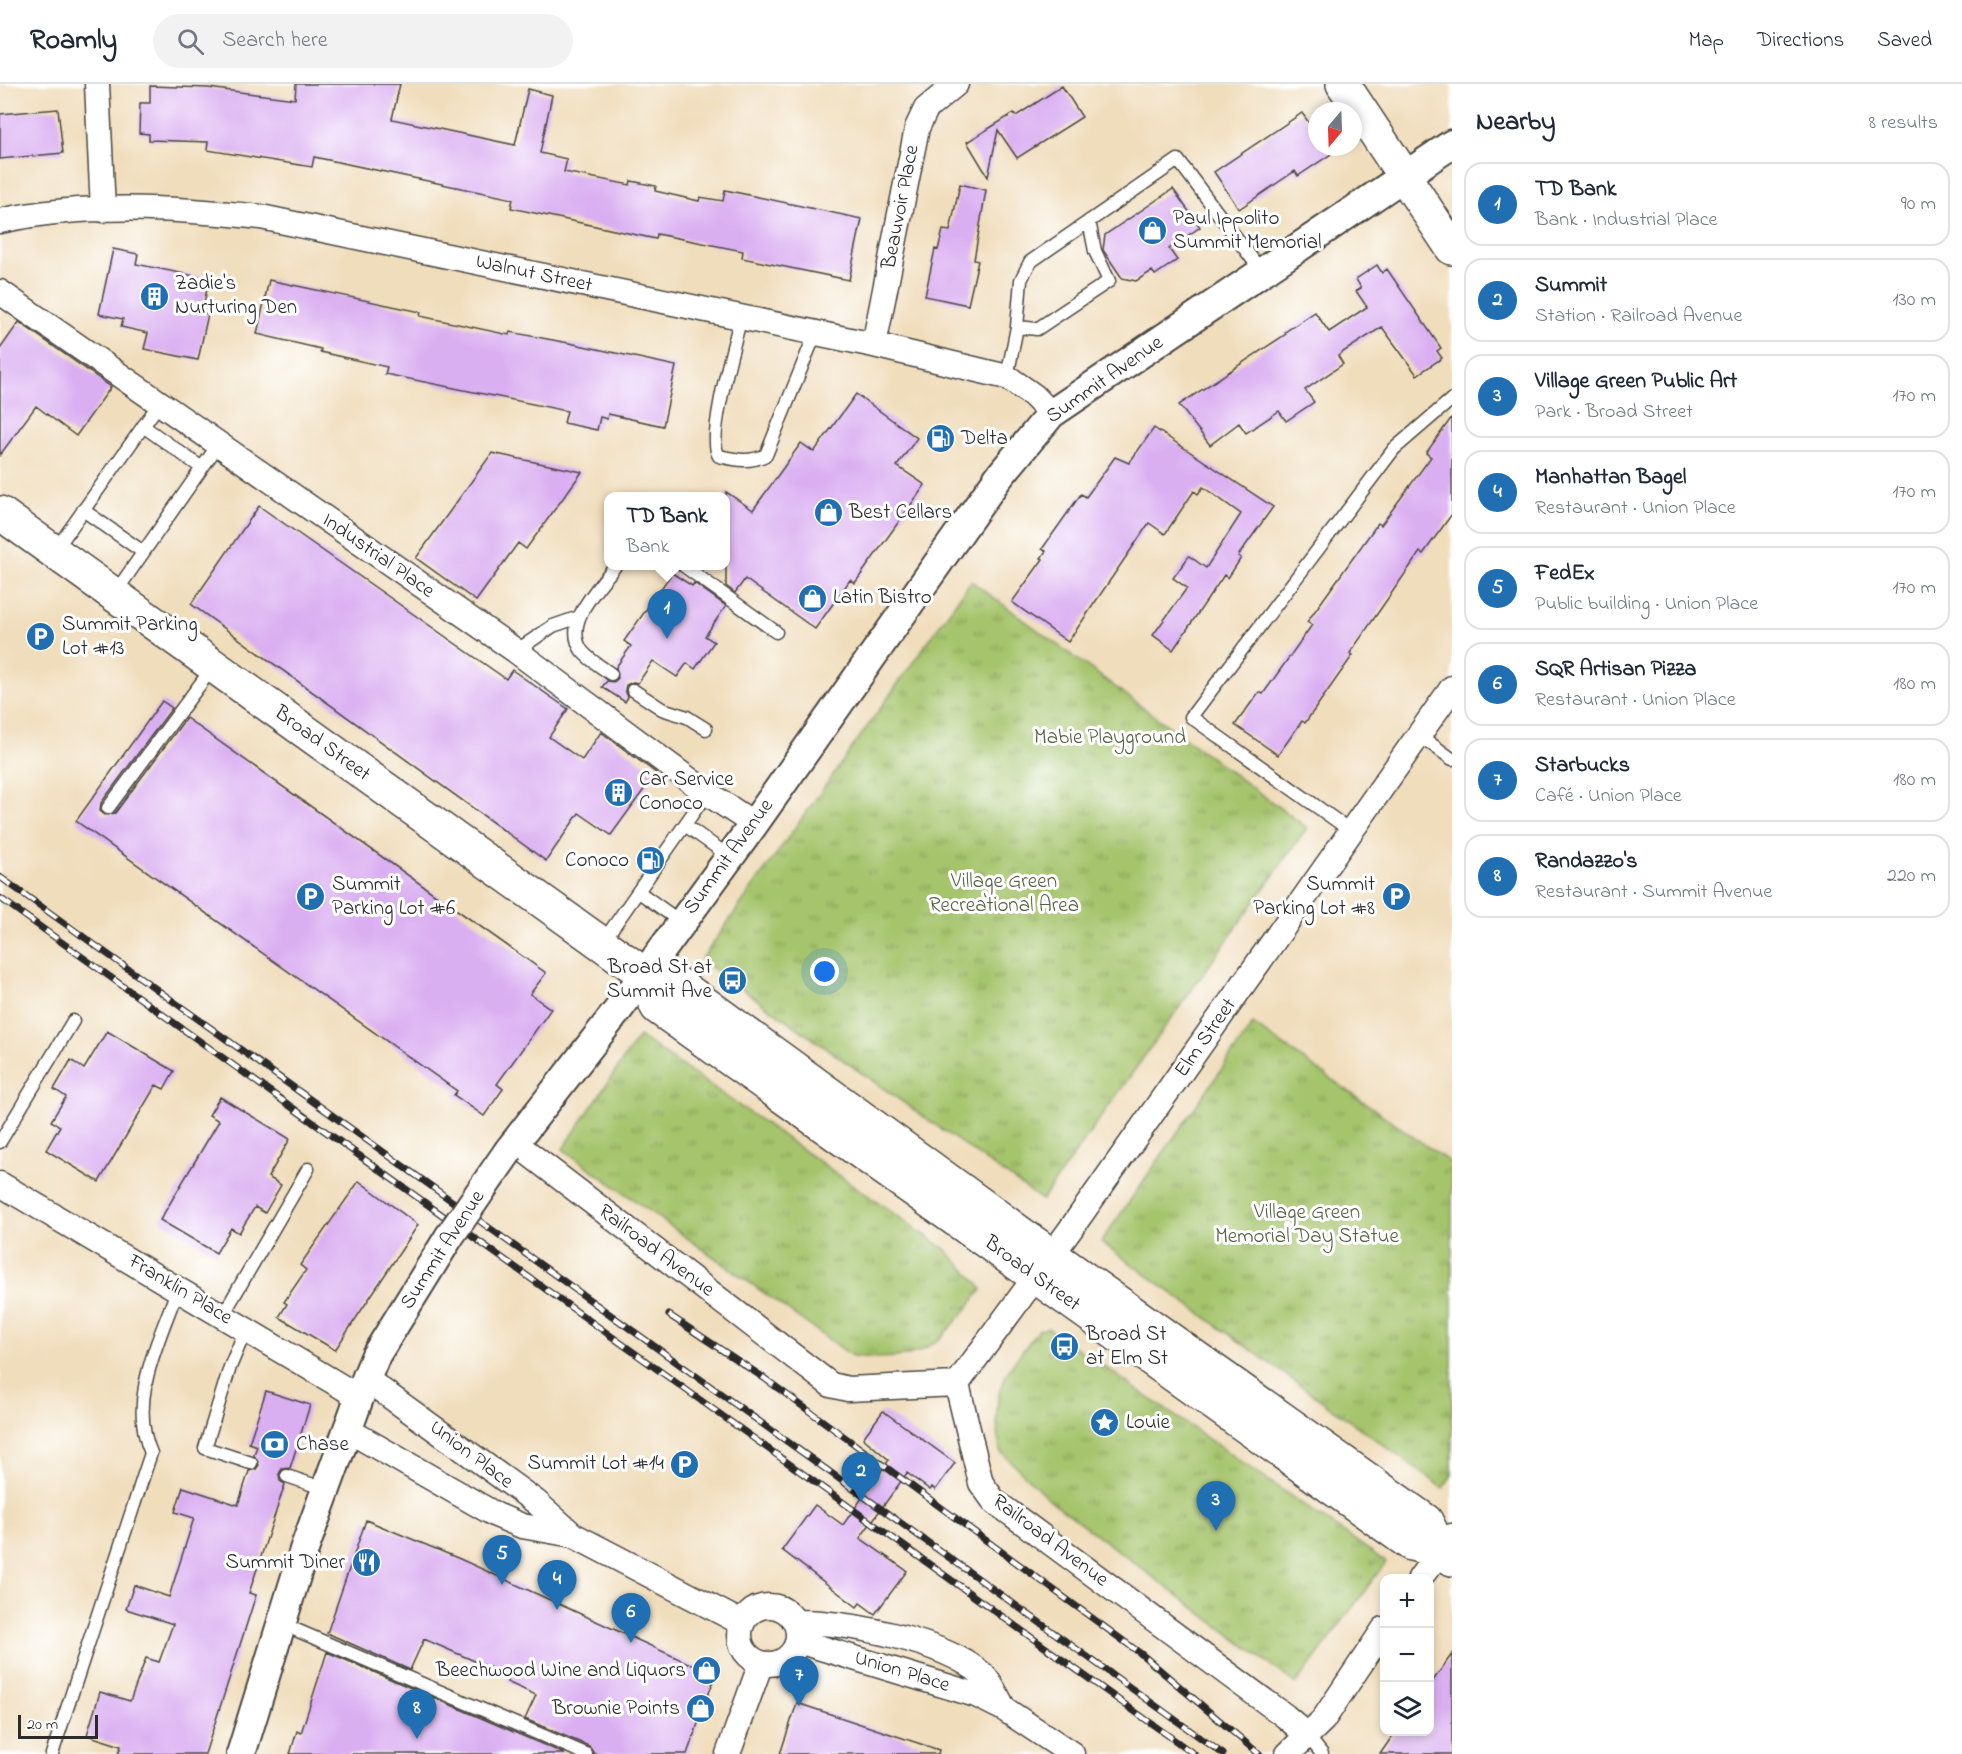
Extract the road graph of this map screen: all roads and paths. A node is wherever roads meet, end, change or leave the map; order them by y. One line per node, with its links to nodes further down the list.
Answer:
1 (96, 84): 6 (street)
2 (956, 84): 15 (street, Beauvoir Place)
3 (1343, 84): 5 (main road)
4 (1452, 144): 5 (street, Summit Avenue)
5 (1404, 177): 9 (main road); 10 (street, Summit Avenue)
6 (103, 210): 7 (street, Walnut Street); 12 (street, Walnut Street)
7 (0, 220)
8 (1089, 221): 10 (lane); 13 (lane); 13 (lane)
9 (1452, 248)
10 (1262, 272): 19 (street, Summit Avenue)
11 (0, 292): 18 (street, Industrial Place)
12 (741, 317): 14 (street, Walnut Street); 14 (lane)
13 (1017, 327): 16 (lane)
14 (816, 332): 15 (street, Walnut Street)
15 (874, 345): 16 (street, Walnut Street)
16 (1007, 377): 19 (street, Walnut Street)
17 (1452, 399): 44 (lane)
18 (159, 404): 20 (lane); 21 (street, Industrial Place)
19 (1051, 414): 42 (street, Summit Avenue)
20 (143, 426): 22 (lane); 23 (lane)
21 (218, 445): 22 (lane); 32 (street, Industrial Place)
22 (202, 468): 26 (lane)
23 (83, 510): 25 (lane); 26 (lane)
24 (0, 513): 25 (main road, Broad Street)
25 (54, 552): 29 (main road, Broad Street)
26 (143, 552): 29 (lane)
27 (612, 570): 30 (lane)
28 (690, 570): 31 (lane)
29 (114, 594): 33 (main road, Broad Street)
30 (579, 617): 32 (lane); 34 (lane)
31 (776, 632)
32 (516, 651): 40 (street, Industrial Place)
33 (213, 666): 41 (lane); 48 (main road, Broad Street)
34 (611, 674)
35 (1452, 688): 38 (street, Elm Street)
36 (633, 690): 37 (lane)
37 (706, 729)
38 (1419, 735): 39 (lane); 44 (street, Elm Street)
39 (1452, 759)
40 (707, 794): 42 (street, Industrial Place); 43 (lane)
41 (108, 808)
42 (754, 824): 45 (street, Summit Avenue)
43 (685, 825): 45 (lane); 46 (lane)
44 (1351, 831): 55 (street, Elm Street)
45 (730, 857): 47 (street, Summit Avenue)
46 (639, 892): 47 (lane); 48 (lane)
47 (682, 922): 49 (street, Summit Avenue)
48 (602, 944): 49 (main road, Broad Street)
49 (644, 974): 52 (street, Summit Avenue); 55 (main road, Broad Street)
50 (73, 1021): 51 (lane)
51 (0, 1142)
52 (512, 1146): 59 (street, Railroad Avenue); 60 (street, Summit Avenue, bridge)
53 (308, 1169): 57 (lane)
54 (0, 1184): 56 (street, Franklin Place)
55 (1044, 1265): 59 (street, Elm Street); 66 (main road, Broad Street)
56 (178, 1288): 57 (street, Franklin Place); 74 (lane)
57 (223, 1315): 58 (street, Franklin Place)
58 (246, 1329): 60 (street, Franklin Place); 62 (lane)
59 (957, 1384): 73 (street, Railroad Avenue)
60 (362, 1388): 61 (street, Summit Avenue); 65 (street, Union Place)
61 (346, 1429): 64 (street, Summit Avenue); 65 (street, Union Place)
62 (252, 1463)
63 (287, 1476): 64 (lane)
64 (325, 1489): 69 (street, Summit Avenue)
65 (573, 1536): 68 (street, Union Place)
66 (1448, 1549): 67 (street)
67 (1424, 1574)
68 (742, 1623): 70 (street, Union Place); 72 (street)
69 (282, 1624): 75 (street, Summit Avenue); 76 (lane)
70 (797, 1632): 72 (street); 78 (street, Union Place)
71 (1380, 1635): 73 (street)
72 (761, 1663): 77 (street)
73 (1307, 1735): 79 (street); 80 (lane)
74 (52, 1754)
75 (241, 1754)
76 (586, 1754)
77 (728, 1754)
78 (1072, 1754)
79 (1288, 1754)
80 (1322, 1754)

